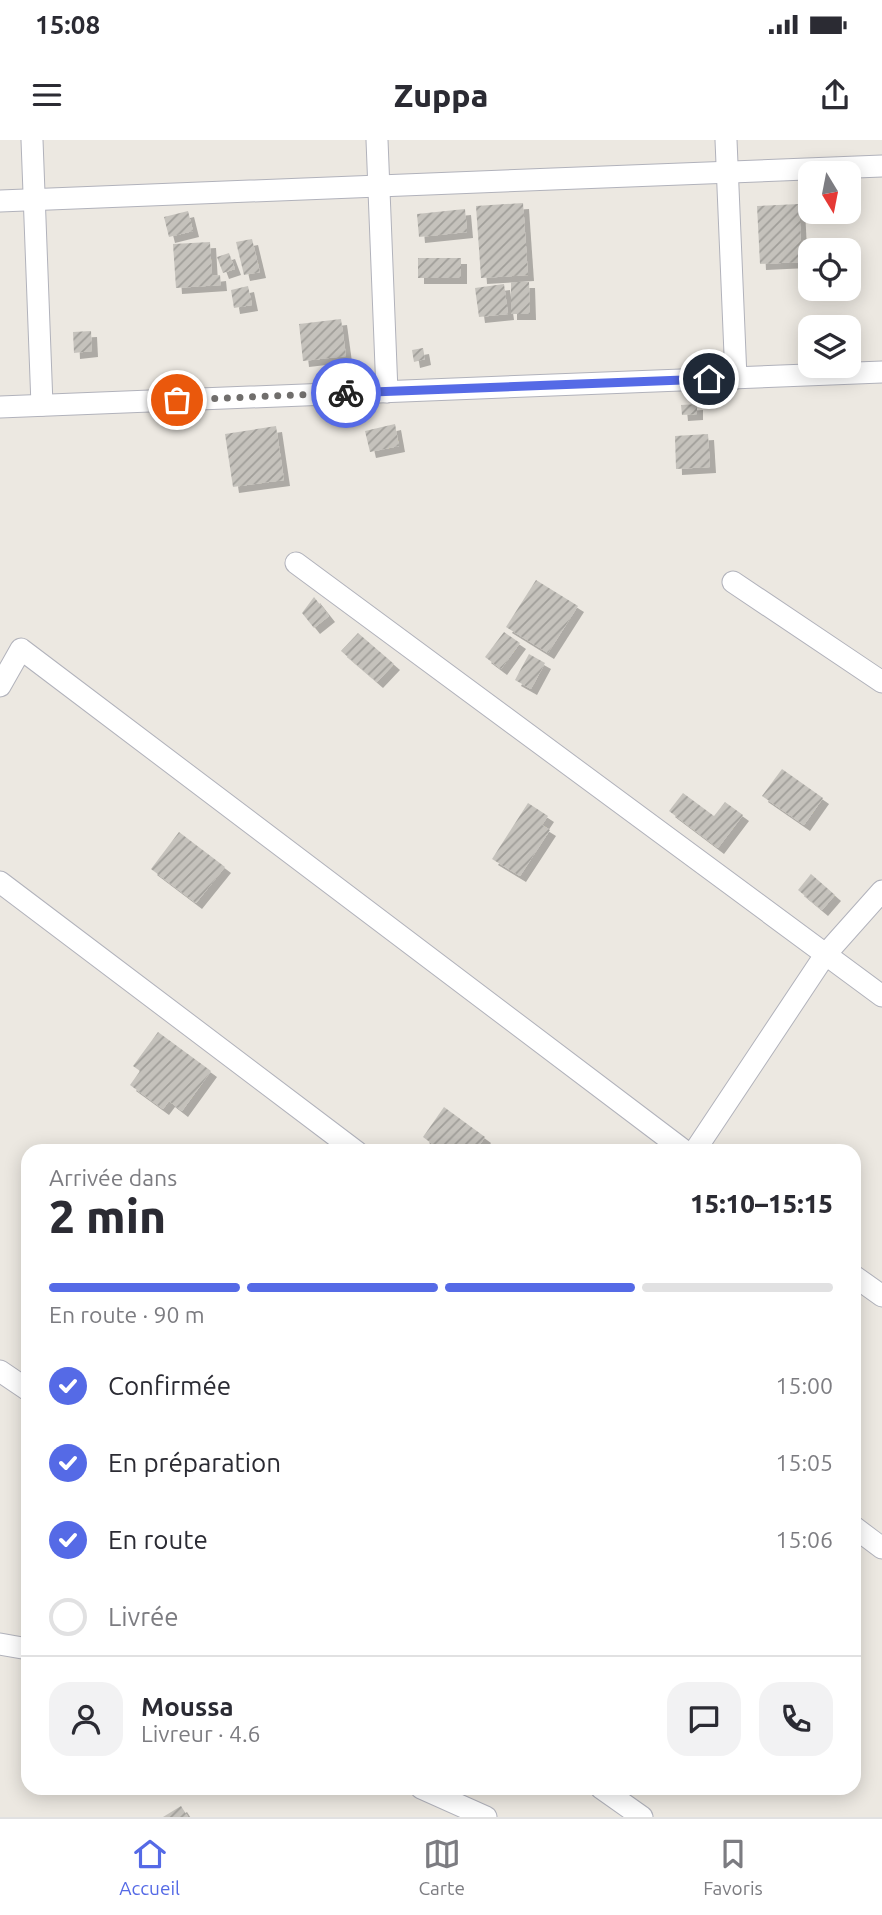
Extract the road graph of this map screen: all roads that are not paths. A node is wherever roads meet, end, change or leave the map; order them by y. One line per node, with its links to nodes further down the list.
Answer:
1 (32, 140): 7 (street)
2 (377, 140): 6 (street)
3 (726, 140): 5 (street)
4 (882, 166): 5 (street)
5 (728, 172): 6 (street); 10 (street)
6 (379, 186): 7 (street); 11 (street)
7 (34, 200): 8 (street); 12 (street)
8 (0, 201)
9 (882, 372): 10 (street)
10 (736, 378): 11 (street)
11 (387, 392): 12 (street)
12 (42, 405): 13 (street)
13 (0, 407)
14 (296, 563): 20 (street)
15 (733, 582): 16 (street)
16 (882, 682)
17 (0, 686): 23 (street)
18 (0, 882): 22 (street)
19 (882, 891): 20 (street)
20 (825, 955): 21 (street); 24 (street)
21 (882, 996)
22 (346, 1144)
23 (675, 1144)
24 (699, 1144)
25 (861, 1281): 26 (street)
26 (882, 1296)
27 (0, 1371): 28 (street)
28 (21, 1385)
29 (861, 1532): 30 (street)
30 (882, 1548)
31 (0, 1644): 32 (street)
32 (21, 1648)
33 (437, 1795): 35 (street)
34 (611, 1795): 36 (street)
35 (486, 1817)
36 (642, 1817)

